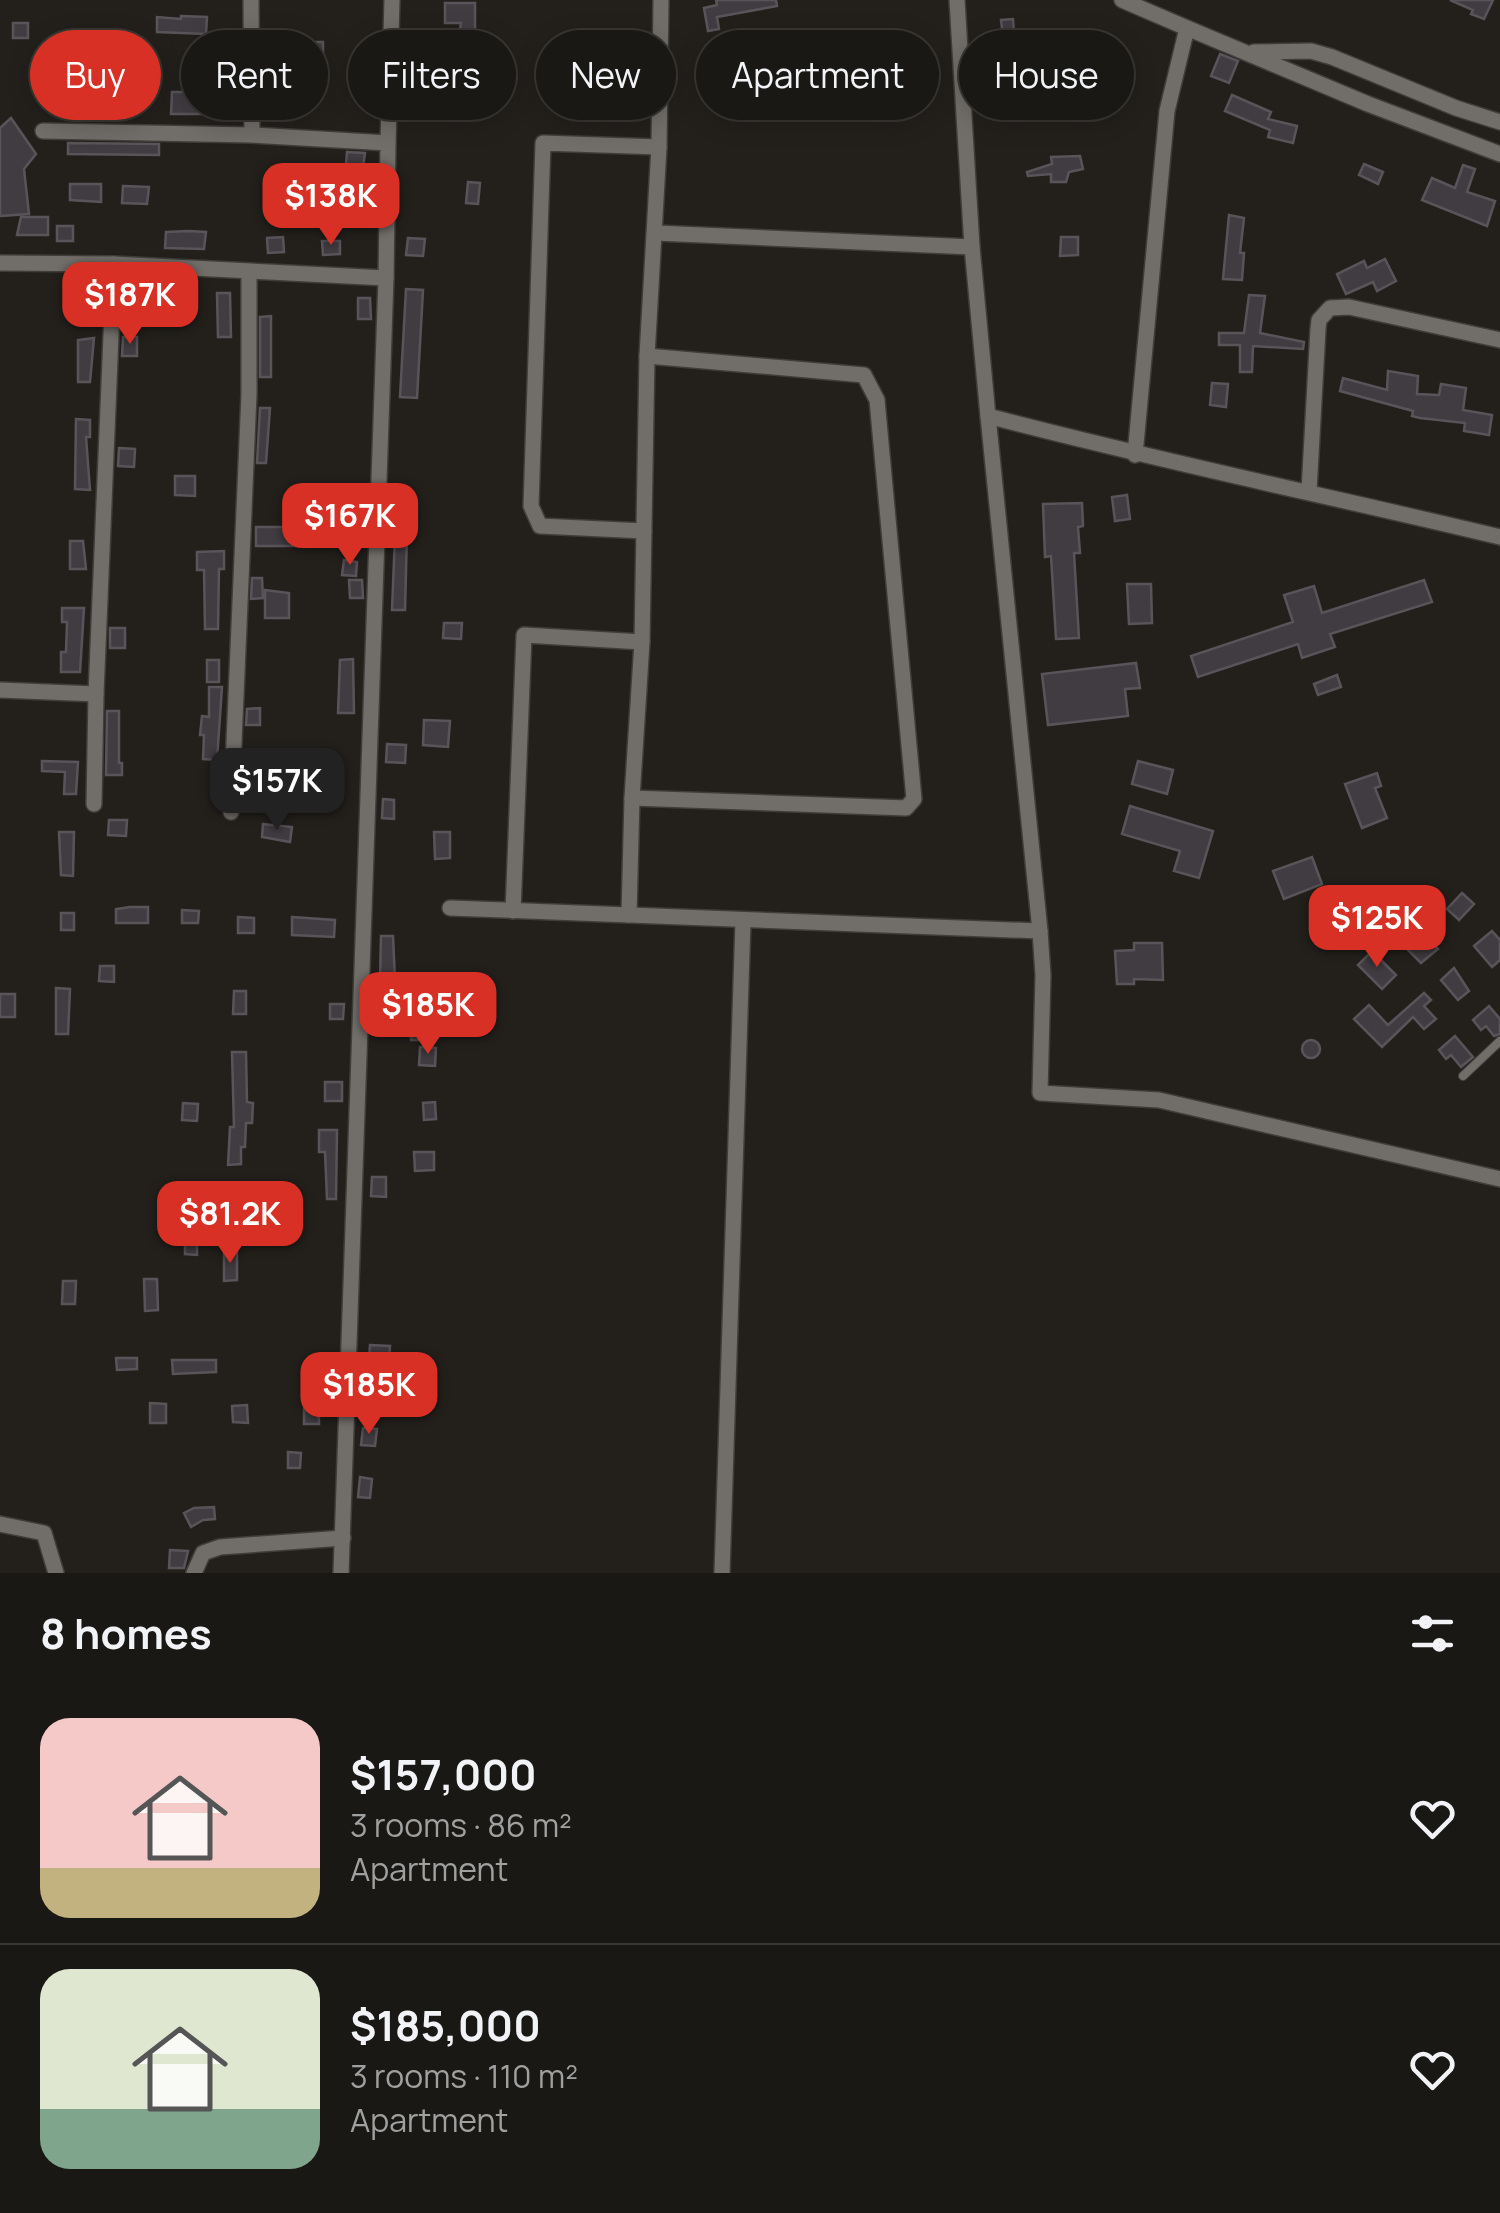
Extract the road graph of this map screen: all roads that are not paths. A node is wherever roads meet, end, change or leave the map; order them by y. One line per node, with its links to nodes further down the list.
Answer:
1 (251, 0): 10 (street)
2 (392, 0): 11 (street)
3 (661, 0): 12 (street)
4 (956, 0): 15 (street)
5 (1122, 0): 6 (street)
6 (1187, 28): 7 (street); 23 (street)
7 (1244, 52): 8 (street); 13 (street)
8 (1500, 122)
9 (43, 131): 10 (street)
10 (252, 136): 11 (street)
11 (388, 142): 19 (street)
12 (659, 148): 14 (street); 25 (street)
13 (1500, 154)
14 (656, 233): 15 (street); 21 (street)
15 (972, 246): 22 (street)
16 (0, 263): 17 (street)
17 (114, 264): 18 (street); 29 (street)
18 (249, 272): 19 (street); 32 (street)
19 (386, 278): 42 (street)
20 (1500, 340): 24 (street)
21 (647, 356): 25 (street); 30 (street)
22 (988, 416): 23 (street); 37 (street)
23 (1135, 455): 24 (street)
24 (1309, 491): 26 (street)
25 (644, 532): 27 (street)
26 (1500, 537)
27 (642, 642): 30 (street); 34 (street)
28 (0, 690): 29 (street)
29 (96, 694): 31 (street)
30 (632, 798): 35 (street)
31 (94, 804)
32 (231, 812)
33 (450, 908): 34 (street)
34 (513, 911): 35 (street)
35 (629, 915): 36 (street)
36 (744, 922): 37 (street); 46 (street)
37 (1040, 930): 40 (street)
38 (1500, 1041): 39 (lane)
39 (1463, 1076)
40 (1500, 1179)
41 (0, 1524): 43 (street)
42 (343, 1538): 44 (street); 45 (street)
43 (56, 1573)
44 (194, 1573)
45 (342, 1573)
46 (722, 1573)

